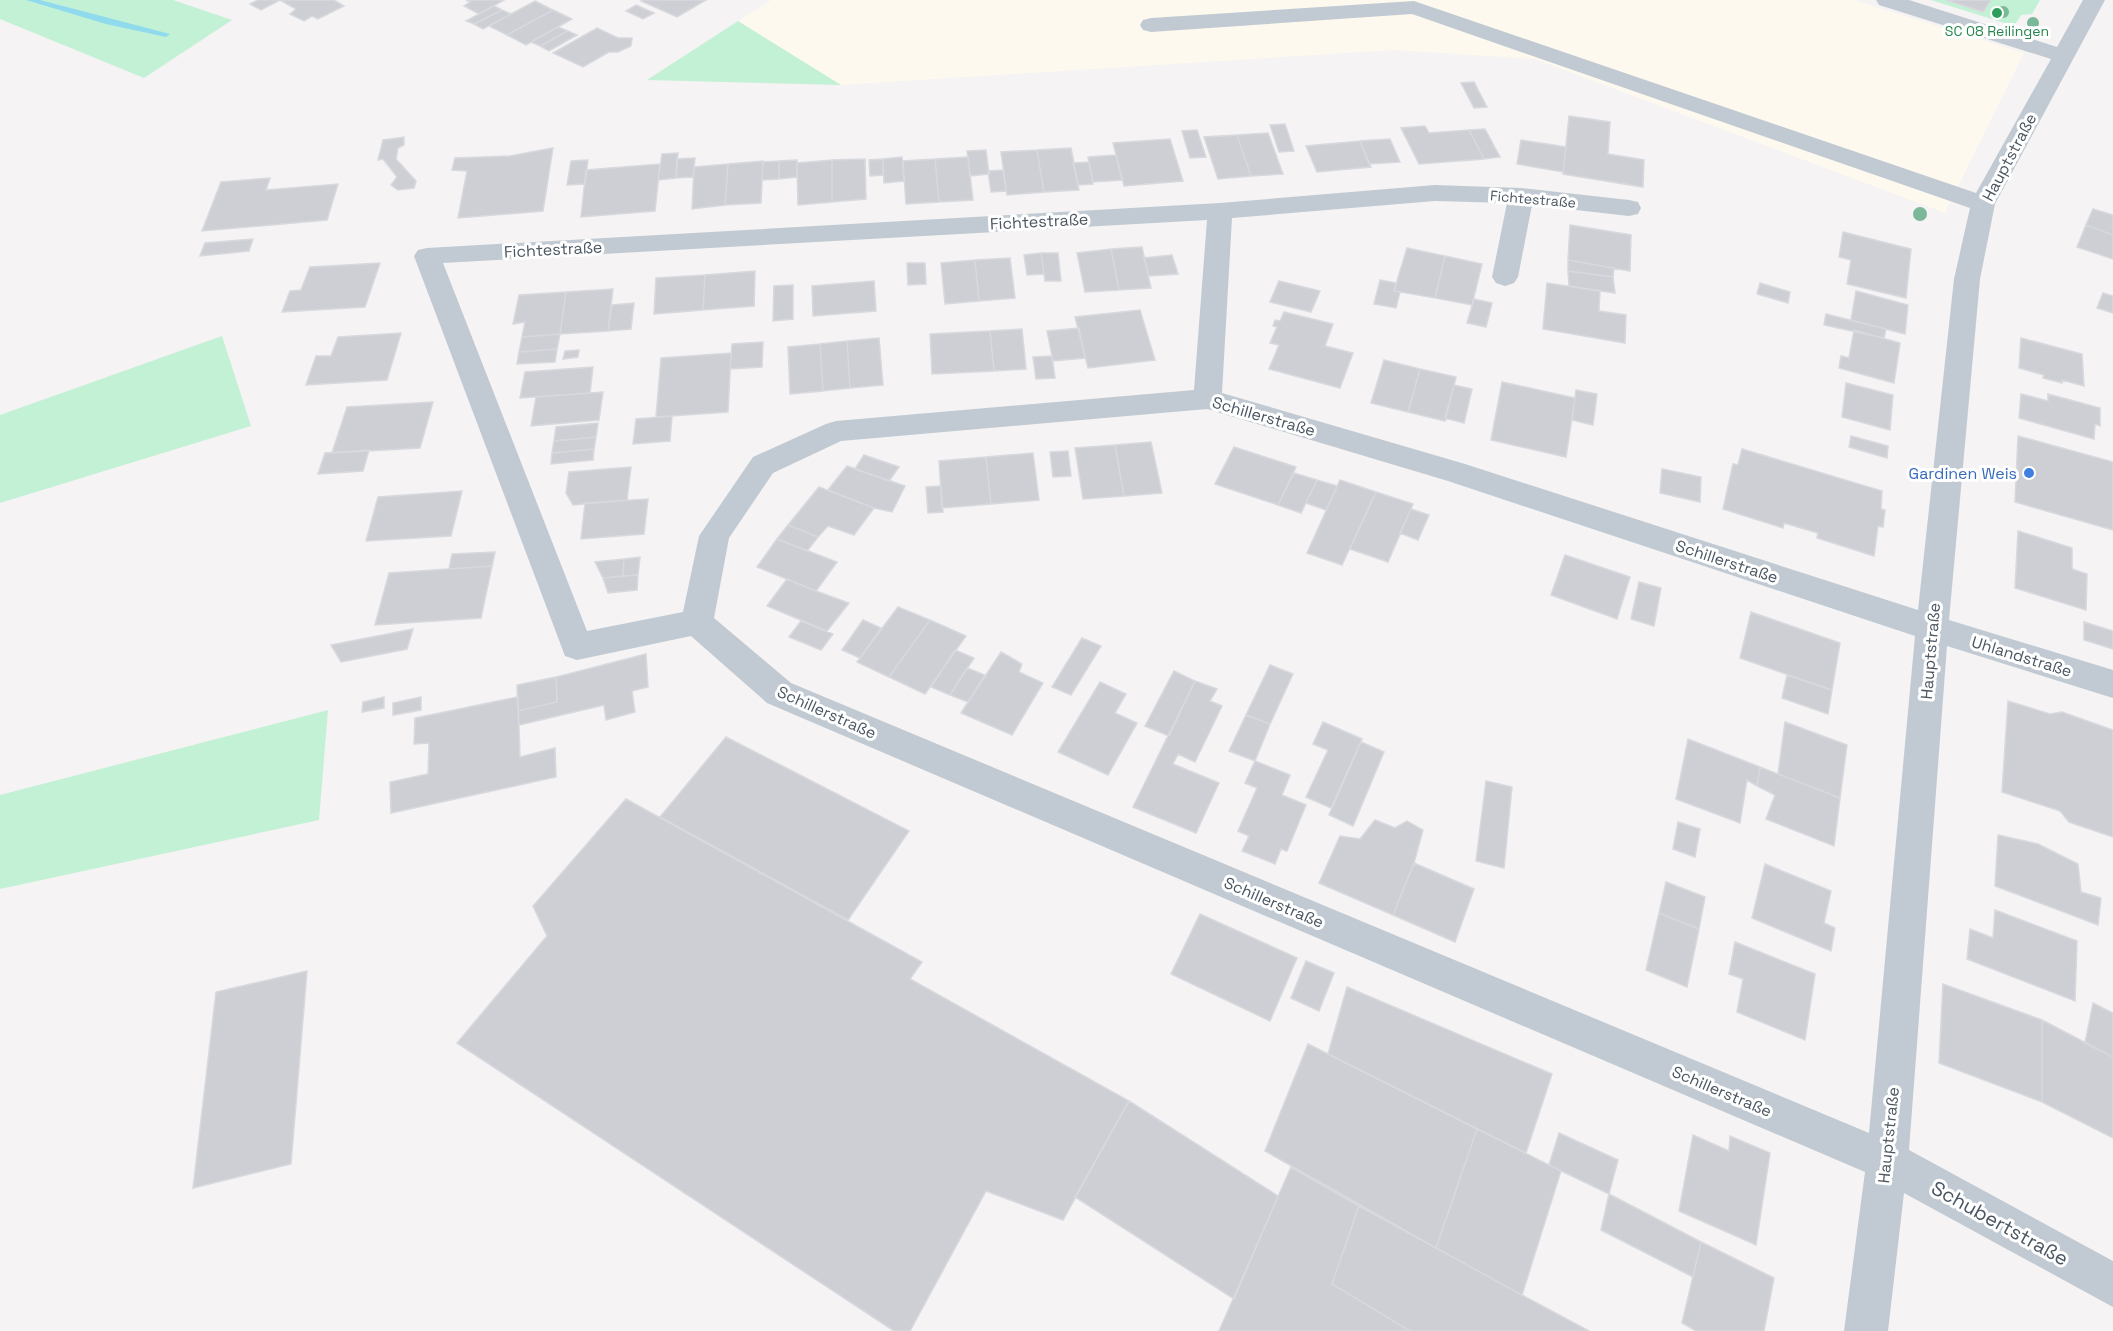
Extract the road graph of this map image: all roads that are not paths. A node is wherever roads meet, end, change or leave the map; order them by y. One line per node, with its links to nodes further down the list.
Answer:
1 (1887, 0): 4 (street)
2 (2094, 0): 4 (street, Hauptstraße)
3 (1151, 25): 6 (street)
4 (2064, 56): 6 (street, Hauptstraße)
5 (1521, 196): 7 (street, Fichtestraße); 8 (street, Fichtestraße); 9 (street)
6 (1983, 204): 12 (street, Hauptstraße)
7 (1629, 208)
8 (1220, 211): 10 (street); 11 (street, Fichtestraße)
9 (1505, 277)
10 (1207, 399): 11 (street, Schillerstraße); 12 (street, Schillerstraße)
11 (697, 622): 14 (street, Schillerstraße)
12 (1932, 628): 13 (street, Uhlandstraße); 14 (street, Hauptstraße)
13 (2113, 684)
14 (1887, 1161): 15 (street, Schubertstraße); 16 (street, Hauptstraße)
15 (2113, 1286)
16 (1866, 1331)

